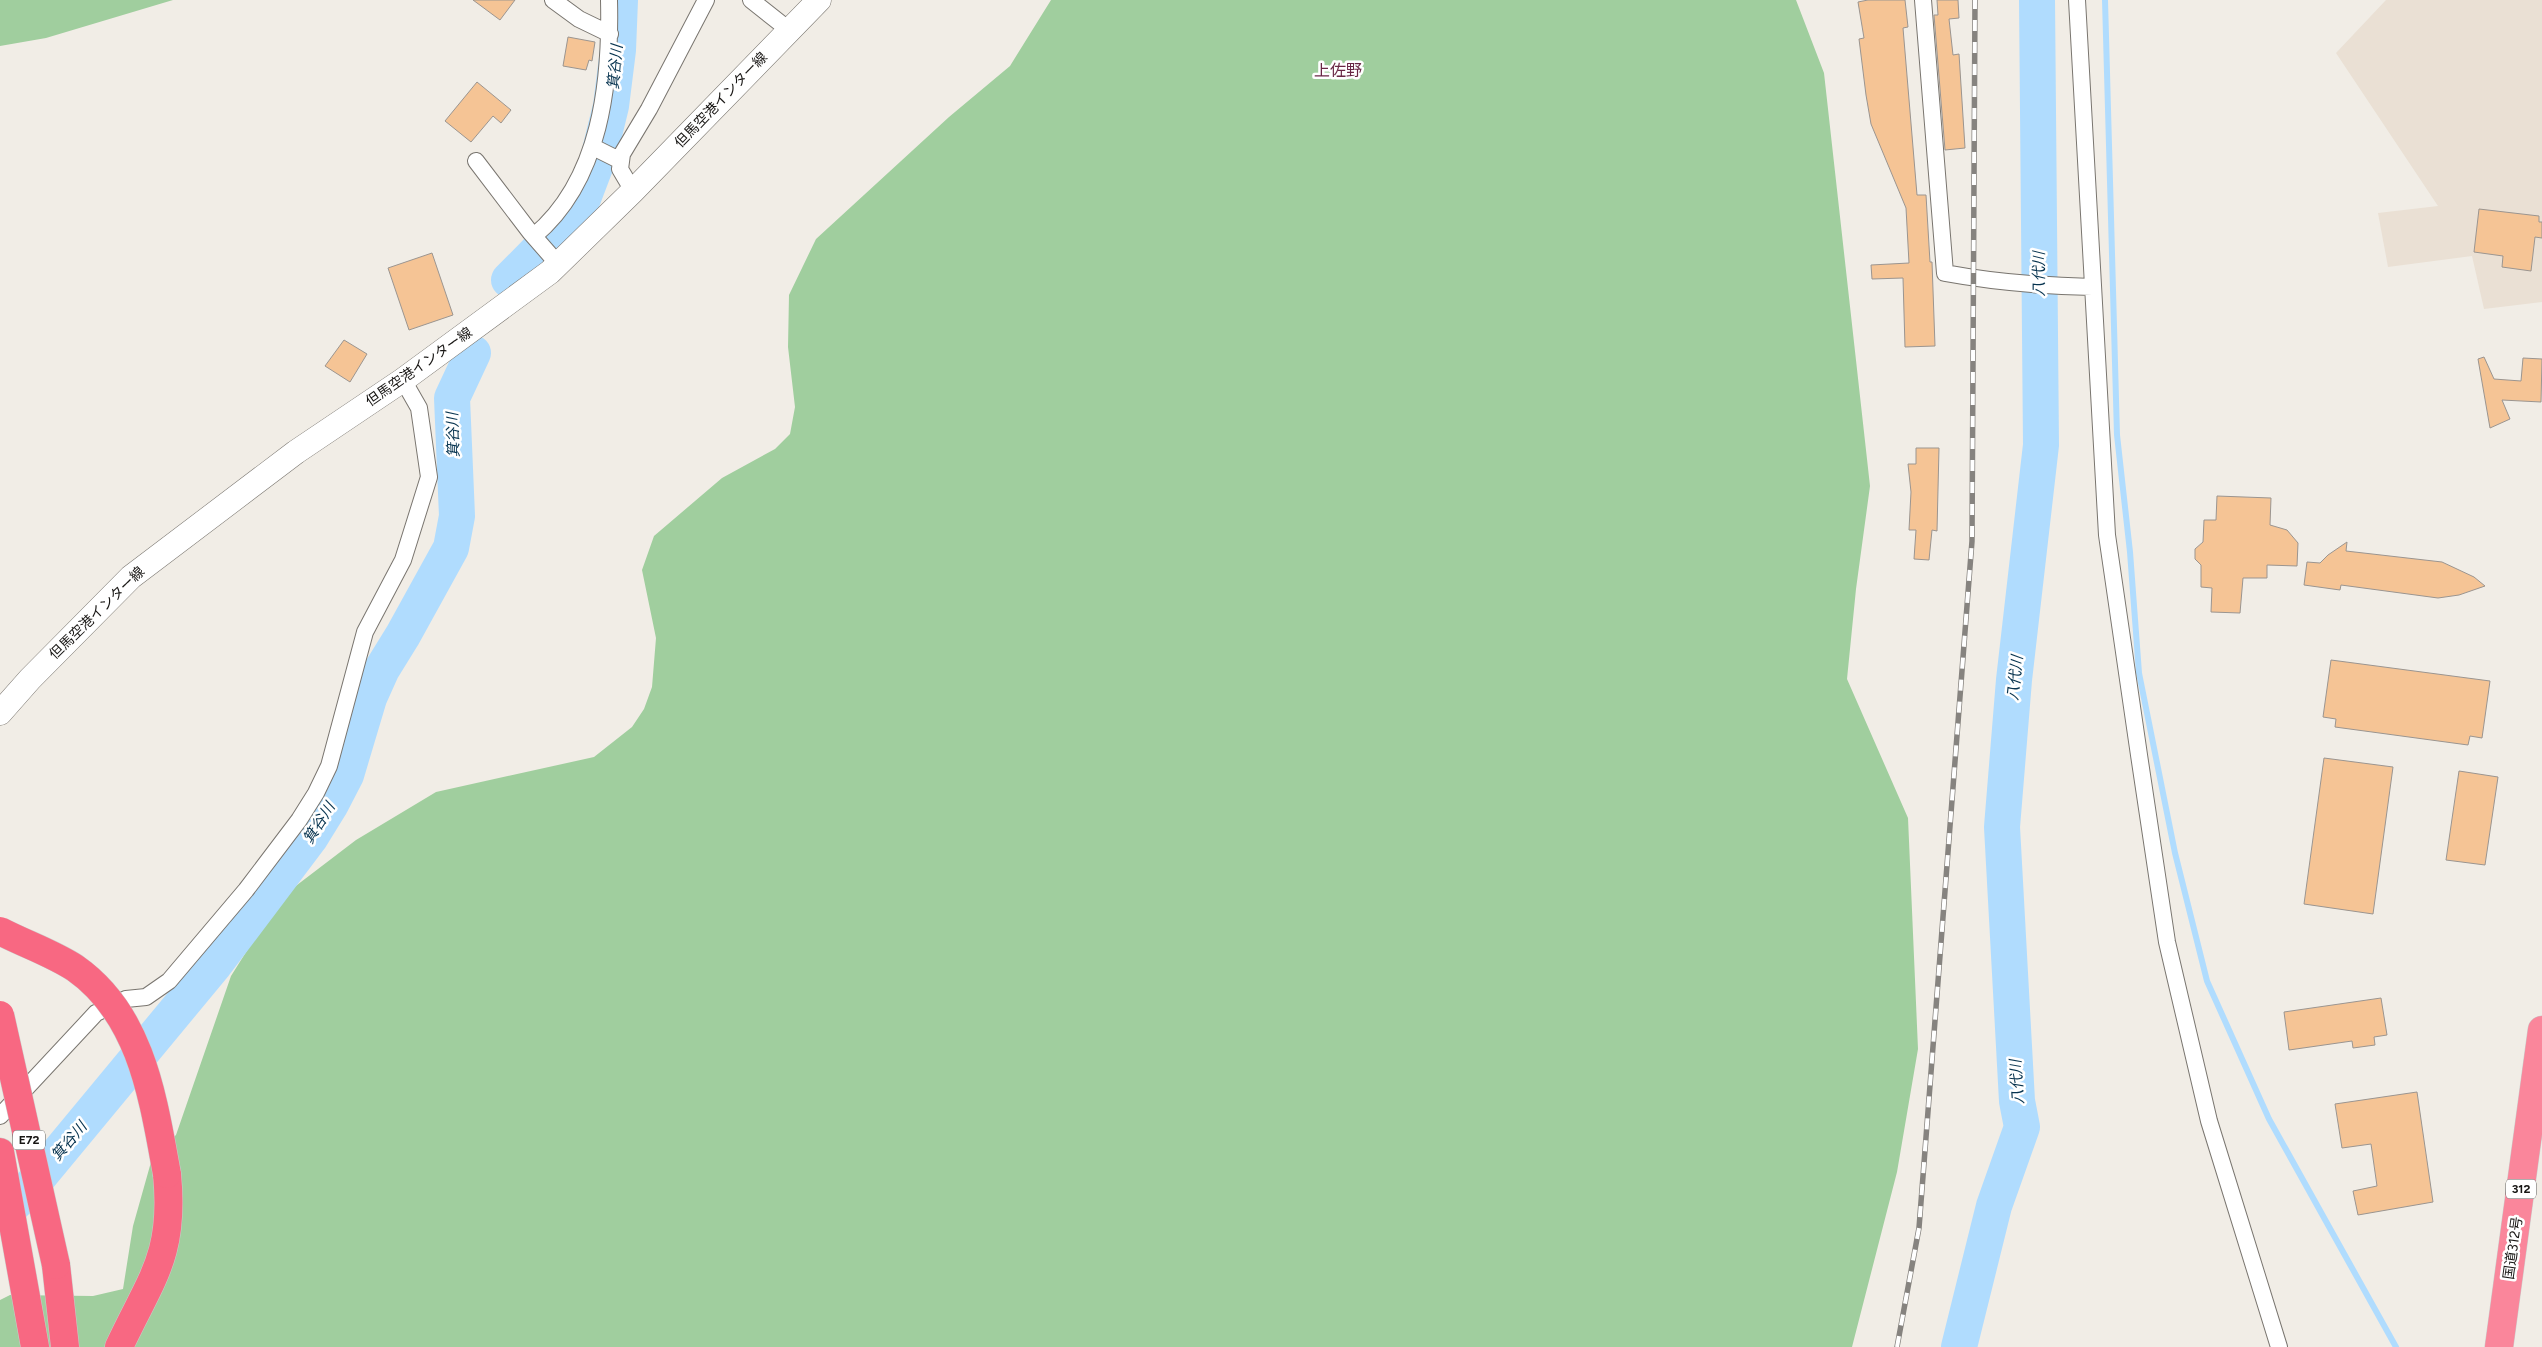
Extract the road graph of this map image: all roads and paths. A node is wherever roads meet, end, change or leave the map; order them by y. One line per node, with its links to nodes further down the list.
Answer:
1 (553, 0): 9 (street)
2 (609, 0): 9 (street)
3 (706, 0): 12 (street)
4 (751, 0): 8 (street)
5 (819, 0): 8 (main road, 但馬空港インター線)
6 (1923, 0): 16 (street)
7 (2077, 0): 16 (street)
8 (789, 30): 13 (main road, 但馬空港インター線)
9 (610, 34): 10 (street)
10 (593, 147): 12 (street); 14 (street)
11 (476, 161): 14 (street)
12 (621, 161): 13 (street)
13 (633, 190): 15 (main road, 但馬空港インター線)
14 (534, 236): 15 (street)
15 (558, 264): 17 (main road, 但馬空港インター線)
16 (2092, 286): 27 (street)
17 (403, 380): 18 (main road, 但馬空港インター線); 22 (street)
18 (0, 713)
19 (0, 932): 26 (highway, bridge)
20 (0, 1016): 25 (highway, E72, bridge)
21 (2542, 1030): 28 (highway, 国道312号 / 312)
22 (0, 1116)
23 (0, 1152): 24 (highway)
24 (35, 1347)
25 (65, 1347)
26 (119, 1347)
27 (2279, 1347)
28 (2499, 1347)

